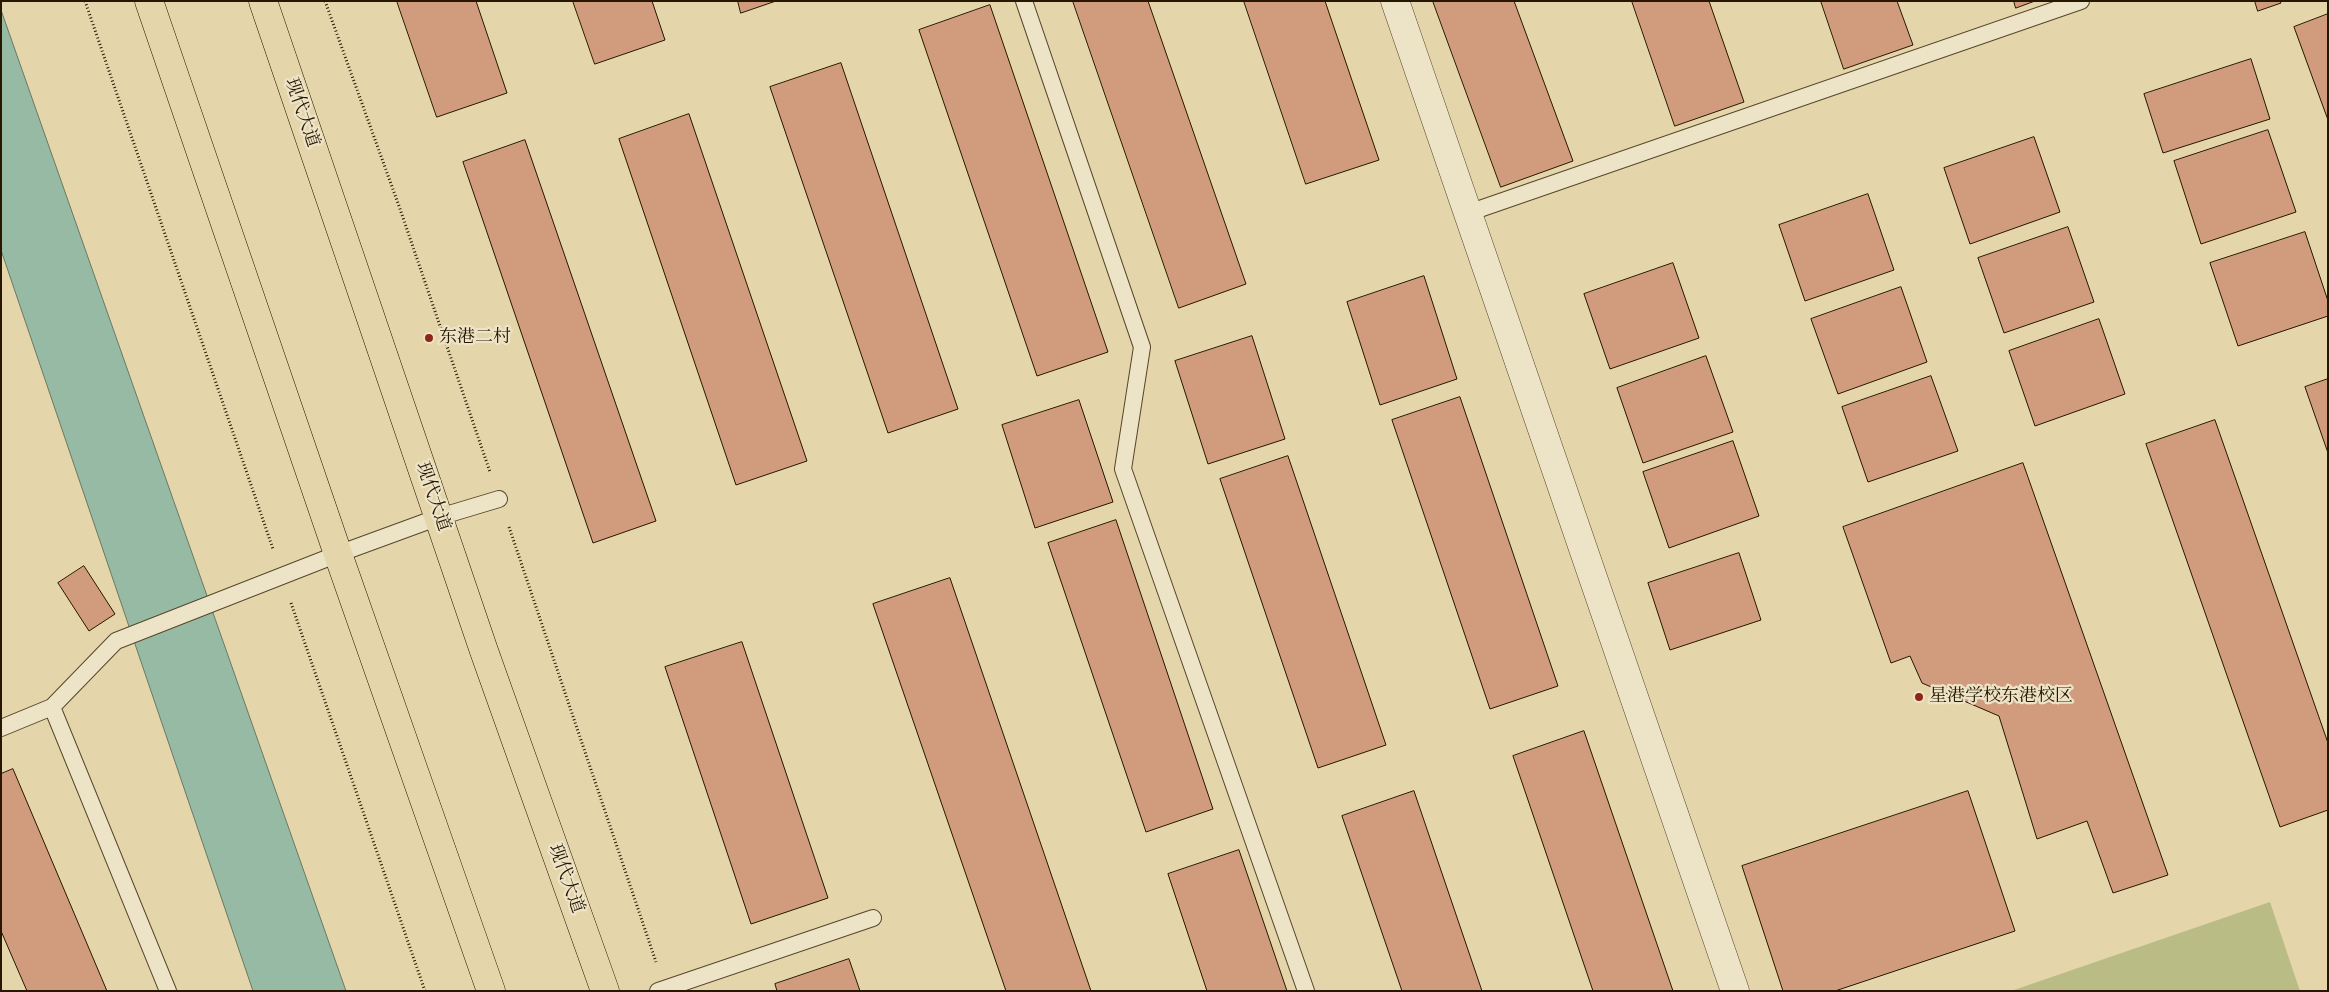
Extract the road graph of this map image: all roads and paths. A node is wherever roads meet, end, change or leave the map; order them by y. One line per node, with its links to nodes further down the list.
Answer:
1 (85, 1): 11 (path)
2 (150, 1): 10 (main road)
3 (263, 1): 9 (main road, 现代大道)
4 (1024, 1): 20 (lane)
5 (1396, 1): 7 (street)
6 (2081, 1): 7 (lane)
7 (1468, 213): 21 (street)
8 (499, 499): 9 (lane)
9 (439, 518): 10 (lane); 18 (main road, 现代大道)
10 (338, 554): 11 (lane); 17 (main road)
11 (282, 576): 12 (lane); 16 (path)
12 (52, 707): 13 (lane); 15 (lane)
13 (1, 728)
14 (873, 918): 19 (lane)
15 (168, 991)
16 (425, 991)
17 (491, 991)
18 (605, 991)
19 (658, 991)
20 (1306, 991)
21 (1735, 991)

